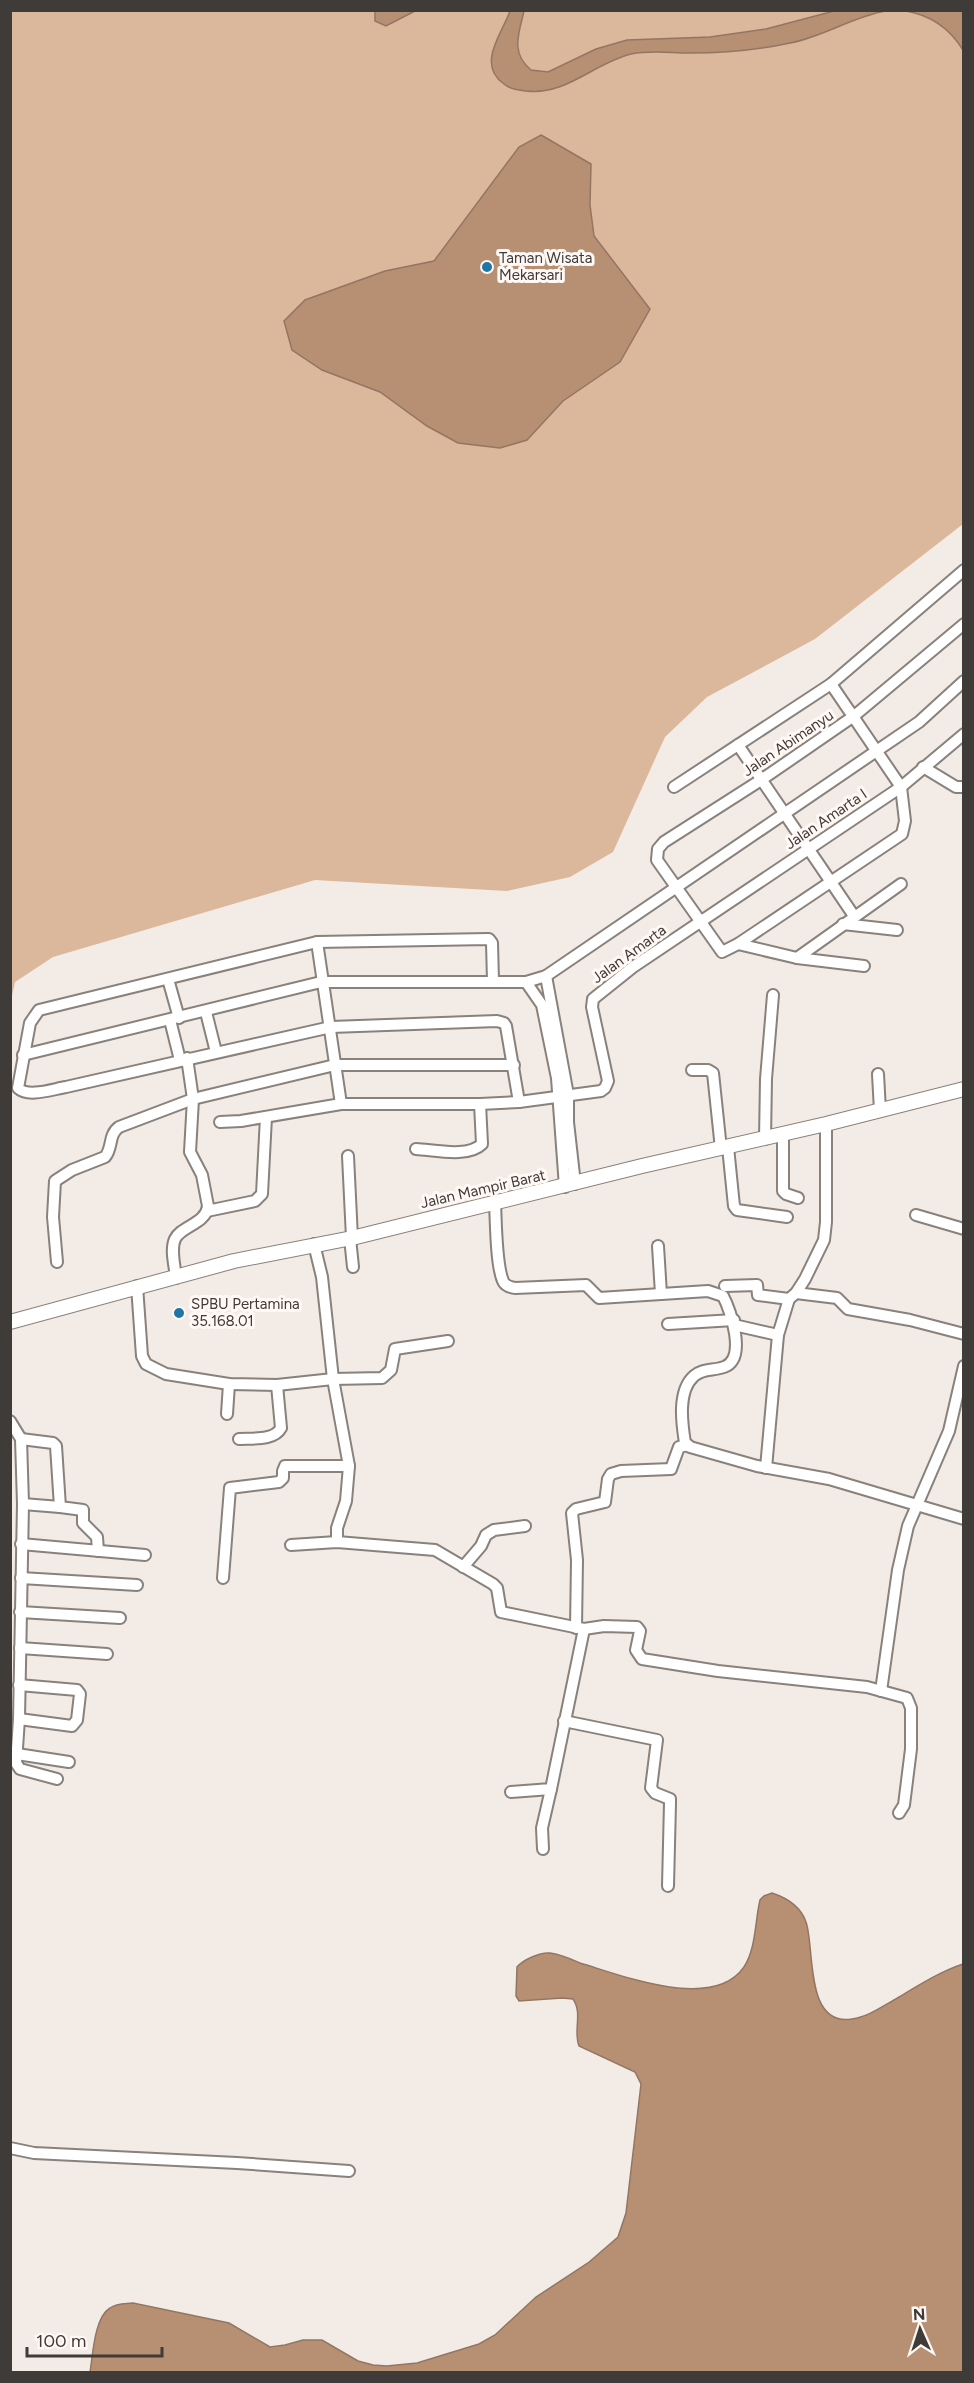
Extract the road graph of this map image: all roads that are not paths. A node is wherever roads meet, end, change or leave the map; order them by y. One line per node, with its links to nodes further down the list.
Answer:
1 (963, 570): 4 (street)
2 (963, 624): 5 (street, Jalan Abimanyu)
3 (963, 681): 8 (street)
4 (831, 684): 5 (street); 7 (street)
5 (854, 716): 8 (street); 10 (street, Jalan Abimanyu)
6 (963, 734): 9 (street, Jalan Amarta I)
7 (738, 745): 10 (street); 11 (street)
8 (878, 751): 12 (street); 14 (street)
9 (923, 767): 12 (street, Jalan Amarta I); 13 (street)
10 (761, 780): 14 (street); 18 (street, Jalan Abimanyu)
11 (674, 787)
12 (901, 787): 15 (street, Jalan Amarta I); 16 (street)
13 (963, 787)
14 (784, 814): 15 (street); 18 (street)
15 (808, 848): 16 (street); 20 (street, Jalan Amarta I)
16 (831, 881): 19 (street); 24 (street)
17 (901, 884): 19 (street)
18 (674, 887): 20 (street); 27 (street)
19 (854, 916): 21 (street)
20 (700, 923): 24 (street); 45 (street, Jalan Amarta)
21 (843, 924): 22 (street); 25 (street)
22 (897, 930)
23 (317, 942): 28 (street); 29 (street); 30 (street)
24 (738, 944): 25 (street)
25 (797, 958): 26 (street)
26 (864, 966)
27 (546, 976): 31 (street); 33 (street)
28 (168, 979): 35 (street); 38 (street)
29 (493, 981): 30 (street); 31 (street)
30 (321, 982): 34 (street); 36 (street)
31 (526, 982): 33 (street)
32 (773, 995): 55 (street)
33 (546, 1004): 45 (street)
34 (206, 1012): 35 (street); 37 (street)
35 (175, 1019): 38 (street); 39 (street)
36 (330, 1027): 37 (street); 40 (street); 41 (street)
37 (216, 1052): 39 (street)
38 (23, 1055): 39 (street)
39 (183, 1059): 46 (street)
40 (335, 1065): 41 (street); 46 (street); 48 (street)
41 (514, 1065): 47 (street)
42 (692, 1070): 56 (street)
43 (878, 1074): 50 (street)
44 (963, 1089): 50 (street, Jalan Mampir Barat)
45 (564, 1095): 47 (street); 59 (street)
46 (193, 1100): 62 (street); 69 (street)
47 (519, 1102): 49 (street)
48 (341, 1104): 49 (street); 51 (street)
49 (480, 1104): 57 (street)
50 (880, 1111): 53 (street, Jalan Mampir Barat)
51 (266, 1117): 52 (street); 62 (street)
52 (220, 1122)
53 (826, 1124): 54 (street, Jalan Mampir Barat); 75 (street)
54 (783, 1134): 55 (street, Jalan Mampir Barat); 60 (street)
55 (765, 1139): 56 (street, Jalan Mampir Barat)
56 (725, 1148): 59 (street, Jalan Mampir Barat); 64 (street)
57 (416, 1149)
58 (348, 1156): 66 (street)
59 (570, 1185): 61 (street, Jalan Mampir Barat)
60 (798, 1198)
61 (495, 1203): 66 (street, Jalan Mampir Barat); 74 (street)
62 (207, 1211): 71 (street)
63 (916, 1215): 65 (street)
64 (787, 1217)
65 (963, 1229)
66 (351, 1238): 67 (street, Jalan Mampir Barat); 70 (street)
67 (314, 1244): 71 (street, Jalan Mampir Barat); 83 (street)
68 (658, 1246): 74 (street)
69 (57, 1262)
70 (353, 1267)
71 (176, 1278): 72 (street, Jalan Mampir Barat)
72 (137, 1286): 76 (street, Jalan Mampir Barat); 85 (street)
73 (725, 1286): 75 (street)
74 (661, 1294): 77 (street)
75 (793, 1296): 79 (street); 80 (street)
76 (10, 1322)
77 (734, 1323): 78 (street); 80 (street); 91 (street)
78 (668, 1324)
79 (963, 1334)
80 (778, 1335): 93 (street)
81 (448, 1341): 83 (street)
82 (963, 1366): 84 (street)
83 (333, 1379): 86 (street); 92 (street)
84 (962, 1380): 95 (street)
85 (229, 1383): 86 (street); 87 (street)
86 (277, 1385): 90 (street)
87 (227, 1414)
88 (10, 1421): 89 (street)
89 (21, 1439): 94 (street); 96 (street)
90 (239, 1439)
91 (688, 1445): 93 (street); 110 (street)
92 (349, 1466): 99 (street); 106 (street)
93 (766, 1468): 95 (street)
94 (23, 1504): 96 (street); 100 (street)
95 (916, 1505): 97 (street); 114 (street)
96 (60, 1507): 102 (street)
97 (963, 1519)
98 (525, 1526): 104 (street)
99 (337, 1542): 101 (street); 104 (street)
100 (21, 1544): 102 (street); 105 (street)
101 (291, 1545)
102 (98, 1551): 103 (street)
103 (146, 1555)
104 (463, 1567): 110 (street)
105 (21, 1578): 107 (street); 108 (street)
106 (223, 1578)
107 (137, 1585)
108 (20, 1612): 109 (street); 111 (street)
109 (120, 1618)
110 (580, 1628): 114 (street); 116 (street)
111 (20, 1648): 112 (street); 113 (street)
112 (108, 1654)
113 (19, 1685): 115 (street); 115 (street)
114 (881, 1691): 122 (street)
115 (19, 1719): 117 (street)
116 (564, 1721): 120 (street); 124 (street)
117 (17, 1754): 118 (street); 119 (street)
118 (69, 1762)
119 (57, 1779)
120 (550, 1789): 121 (street); 123 (street)
121 (511, 1792)
122 (899, 1813)
123 (543, 1849)
124 (668, 1886)
125 (10, 2148): 126 (street)
126 (349, 2171)

